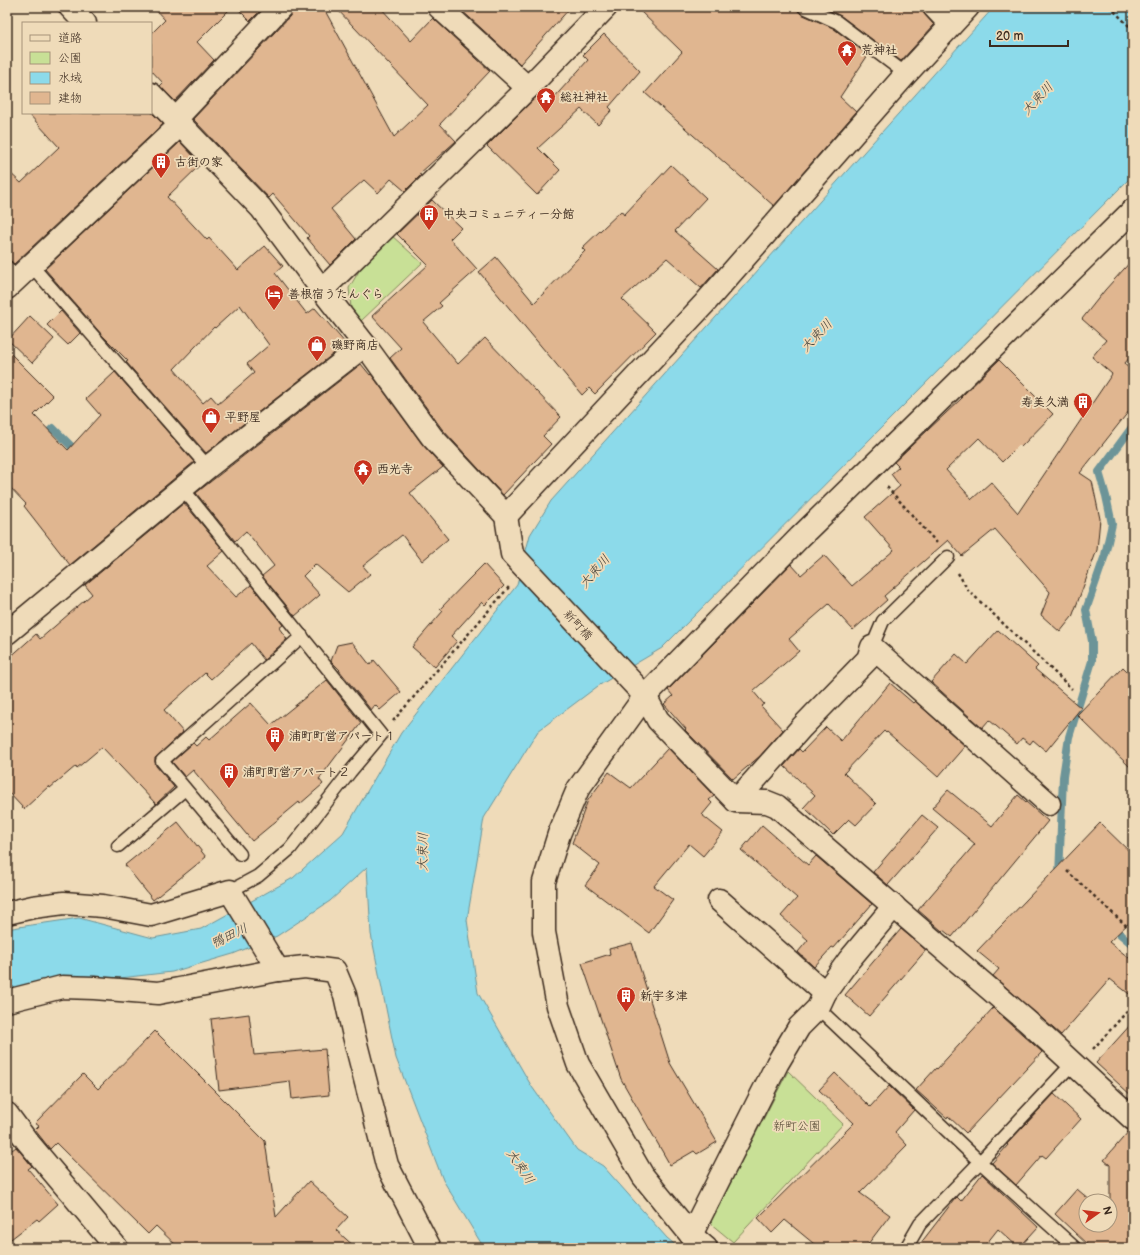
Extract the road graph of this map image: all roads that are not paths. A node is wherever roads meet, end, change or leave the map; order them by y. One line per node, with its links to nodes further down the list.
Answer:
1 (70, 7): 8 (street)
2 (281, 7): 13 (street)
3 (439, 7): 11 (street)
4 (606, 7): 11 (street)
5 (804, 7): 10 (lane)
6 (934, 7): 9 (street)
7 (968, 7): 9 (street)
8 (84, 22)
9 (951, 25): 10 (street)
10 (906, 74): 20 (street)
11 (528, 88): 16 (street)
12 (152, 95): 13 (street)
13 (177, 122): 15 (street); 16 (street)
14 (1133, 210): 25 (street)
15 (15, 275): 18 (lane)
16 (322, 290): 17 (street)
17 (365, 345): 18 (street); 20 (street)
18 (208, 467): 19 (street)
19 (183, 489): 22 (street); 23 (lane)
20 (506, 516): 25 (street, 新町橋)
21 (948, 557): 24 (lane)
22 (7, 633)
23 (302, 636): 26 (lane); 31 (lane)
24 (872, 647): 27 (street); 28 (street)
25 (645, 696): 27 (street, 新町橋); 42 (street)
26 (185, 789): 29 (lane); 30 (lane)
27 (736, 801): 33 (street)
28 (1049, 804)
29 (118, 846)
30 (240, 854)
31 (230, 891): 34 (street); 35 (street)
32 (719, 900): 36 (street)
33 (894, 906): 36 (street); 38 (street)
34 (7, 913)
35 (278, 970): 37 (street); 44 (street)
36 (822, 1000): 41 (lane); 42 (street)
37 (7, 1001)
38 (1075, 1065): 40 (street); 41 (lane)
39 (7, 1114): 43 (street)
40 (1133, 1119)
41 (980, 1162): 45 (lane); 46 (lane)
42 (698, 1241)
43 (117, 1248)
44 (430, 1248)
45 (906, 1248)
46 (1075, 1248)

